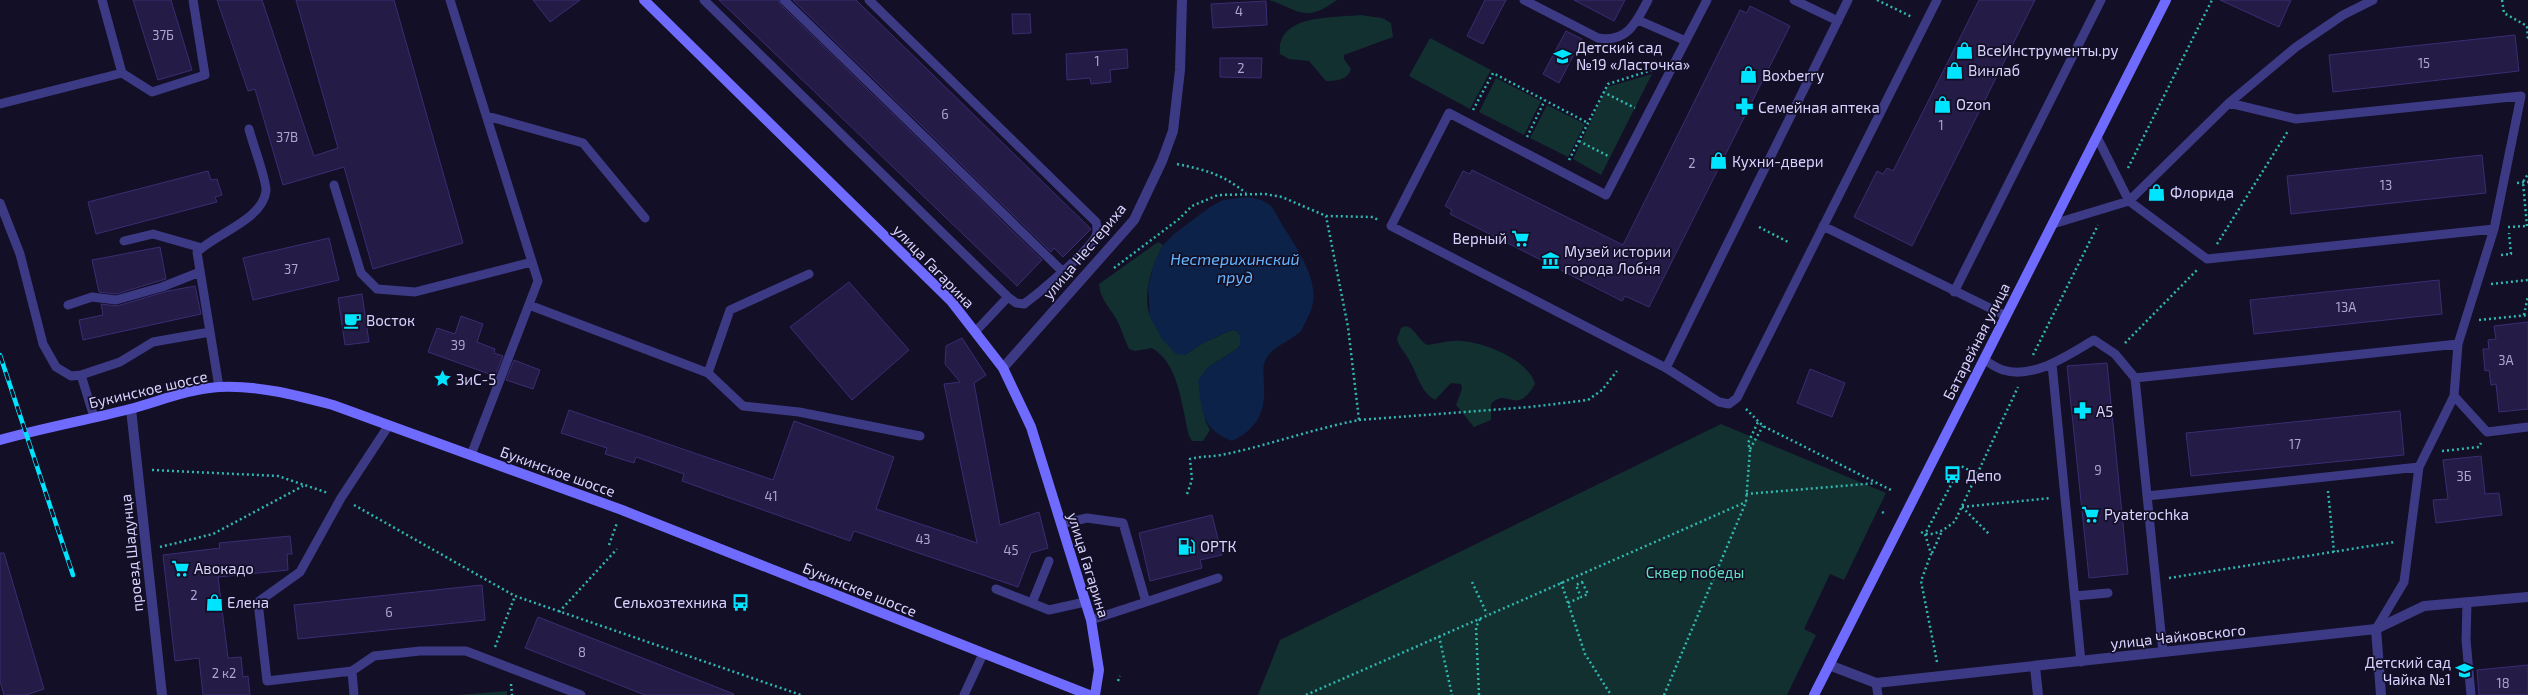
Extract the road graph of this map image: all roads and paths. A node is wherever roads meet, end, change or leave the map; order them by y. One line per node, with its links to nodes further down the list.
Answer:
1 (102, 0): 27 (lane)
2 (193, 0): 27 (lane)
3 (450, 0): 33 (lane)
4 (644, 0): 82 (main road, улица Гагарина)
5 (704, 0): 75 (lane)
6 (784, 0): 69 (lane)
7 (869, 0): 69 (lane)
8 (1182, 0): 42 (street, улица Нестериха)
9 (1524, 0): 21 (lane)
10 (1648, 0): 21 (lane)
11 (1707, 0): 25 (lane)
12 (1794, 0): 22 (lane)
13 (1848, 0): 22 (lane)
14 (1877, 0): 23 (path)
15 (1937, 0): 23 (lane)
16 (2101, 0): 73 (lane)
17 (2166, 0): 38 (main road, Батарейная улица)
18 (2212, 0): 45 (path)
19 (2373, 0): 30 (lane)
20 (2502, 0): 24 (path)
21 (1638, 20): 25 (lane)
22 (1838, 22): 88 (lane)
23 (1926, 23): 55 (lane)
24 (2528, 39)
25 (1686, 42): 26 (lane)
26 (1674, 63): 28 (path); 43 (lane)
27 (122, 73): 31 (lane)
28 (1603, 92): 32 (path); 36 (path)
29 (1546, 100): 35 (path); 36 (path); 40 (path)
30 (2229, 103): 34 (lane); 48 (lane)
31 (0, 104)
32 (1635, 108)
33 (487, 116): 52 (lane); 66 (lane)
34 (2296, 119): 60 (lane); 65 (path)
35 (1467, 122): 40 (lane); 54 (lane)
36 (1588, 123): 39 (path)
37 (249, 129): 63 (lane)
38 (2097, 137): 45 (lane); 53 (main road, Батарейная улица)
39 (1579, 141): 41 (path); 43 (path)
40 (1520, 150): 43 (lane)
41 (1610, 157)
42 (1162, 161): 47 (path); 87 (street, улица Нестериха)
43 (1563, 172)
44 (2528, 174): 56 (path)
45 (2120, 183): 48 (lane)
46 (334, 185): 66 (lane)
47 (1247, 194): 51 (path); 67 (path)
48 (2130, 202): 50 (lane); 65 (lane)
49 (0, 203): 92 (lane)
50 (2107, 208): 53 (lane); 90 (path)
51 (1326, 216): 54 (path); 99 (path)
52 (645, 218)
53 (2053, 224): 80 (main road, Батарейная улица)
54 (1391, 226): 88 (lane)
55 (1823, 226): 73 (lane); 96 (lane)
56 (2528, 226): 58 (path)
57 (1759, 227): 62 (path)
58 (2508, 227): 59 (path); 64 (path)
59 (2504, 228)
60 (2494, 229): 65 (lane); 83 (lane)
61 (124, 241): 63 (lane)
62 (1790, 243)
63 (202, 248): 68 (lane)
64 (2499, 255)
65 (2207, 259): 84 (path)
66 (532, 262): 77 (lane)
67 (1111, 270)
68 (200, 272): 76 (lane); 81 (lane)
69 (1062, 272): 75 (lane)
70 (809, 274): 91 (lane)
71 (2528, 280): 72 (path)
72 (2486, 284)
73 (1954, 292): 80 (lane)
74 (2528, 296): 79 (path)
75 (1008, 297): 82 (lane)
76 (68, 305)
77 (529, 305): 91 (lane); 109 (lane)
78 (2477, 313): 79 (path)
79 (2526, 315)
80 (2006, 316): 85 (main road, Батарейная улица)
81 (210, 332): 92 (lane); 94 (lane)
82 (975, 332): 87 (main road, улица Гагарина)
83 (2458, 344): 93 (lane); 95 (lane)
84 (2115, 354): 86 (lane); 93 (lane)
85 (1984, 360): 90 (lane); 162 (main road, Батарейная улица)
86 (2052, 364): 90 (lane); 119 (lane)
87 (1003, 368): 126 (main road, улица Гагарина)
88 (1666, 368): 96 (lane)
89 (1617, 371): 99 (path)
90 (2026, 371): 112 (path)
91 (708, 373): 105 (lane)
92 (81, 375): 98 (lane)
93 (2135, 378): 120 (lane)
94 (219, 387): 97 (main road, Букинское шоссе); 101 (main road, Букинское шоссе)
95 (2454, 396): 104 (lane); 108 (lane)
96 (1737, 398): 100 (path)
97 (131, 408): 98 (main road, Букинское шоссе); 111 (street, проезд Шадунца)
98 (94, 417): 106 (main road, Букинское шоссе)
99 (1359, 420): 117 (path)
100 (1758, 422): 102 (path); 107 (path)
101 (389, 425): 109 (main road, Букинское шоссе); 121 (lane)
102 (1763, 426): 107 (path); 114 (path)
103 (2528, 427): 104 (lane)
104 (2486, 432): 108 (path)
105 (920, 436)
106 (0, 440)
107 (1750, 450): 118 (path)
108 (2426, 452): 110 (lane)
109 (471, 455): 159 (main road, Букинское шоссе)
110 (2419, 467): 113 (lane); 156 (lane)
111 (137, 469): 115 (path); 133 (street, проезд Шадунца)
112 (1977, 474): 123 (path); 129 (path)
113 (2327, 477): 120 (lane); 134 (path)
114 (1878, 483): 116 (path); 118 (path)
115 (304, 485): 121 (path); 133 (path)
116 (1891, 490)
117 (1188, 494)
118 (1746, 494): 122 (path)
119 (2065, 496): 123 (path); 144 (lane)
120 (2147, 496): 138 (lane)
121 (341, 498): 143 (path); 164 (lane)
122 (1746, 502): 140 (path); 180 (path)
123 (1962, 507): 127 (path); 130 (path)
124 (1882, 512): 125 (path)
125 (1886, 514)
126 (1061, 524): 147 (main road, улица Гагарина); 148 (lane)
127 (1942, 531): 129 (path); 135 (path)
128 (1921, 532): 129 (path)
129 (1925, 534): 135 (path)
130 (1989, 534)
131 (2396, 542): 134 (path)
132 (617, 549): 152 (path)
133 (146, 551): 169 (street, проезд Шадунца)
134 (2334, 552): 138 (path)
135 (1931, 554): 166 (path)
136 (1049, 561): 150 (lane)
137 (1218, 578): 148 (lane)
138 (2155, 580): 158 (lane)
139 (1472, 582): 153 (path)
140 (1561, 582): 151 (path); 153 (path)
141 (996, 589): 150 (lane)
142 (2108, 593): 144 (lane)
143 (515, 596): 152 (path); 160 (path)
144 (2075, 596): 161 (lane)
145 (1581, 597): 145 (path); 151 (path)
146 (2528, 597): 149 (street, улица Чайковского)
147 (1085, 602): 150 (lane); 155 (main road, улица Гагарина)
148 (1146, 602): 155 (lane)
149 (2467, 602): 156 (street, улица Чайковского); 185 (lane)
150 (1032, 603)
151 (1568, 603): 179 (path)
152 (559, 612): 172 (path)
153 (1487, 614): 154 (path)
154 (1481, 617): 157 (path); 178 (path)
155 (1091, 620): 175 (main road, улица Гагарина)
156 (2376, 629): 158 (street, улица Чайковского); 184 (street)
157 (1439, 636): 176 (path); 177 (path)
158 (2163, 652): 161 (street, улица Чайковского)
159 (983, 654): 173 (lane); 174 (main road, Букинское шоссе)
160 (490, 660): 164 (lane); 171 (lane)
161 (2081, 662): 163 (street, улица Чайковского)
162 (1829, 665): 168 (street, улица Чайковского); 181 (main road, Батарейная улица)
163 (2035, 667): 166 (street, улица Чайковского); 183 (street)
164 (352, 671): 170 (lane)
165 (1120, 676): 167 (path)
166 (1940, 677): 168 (street, улица Чайковского)
167 (1118, 681)
168 (1876, 683): 182 (lane)
169 (162, 695)
170 (354, 695)
171 (580, 695)
172 (801, 695)
173 (964, 695)
174 (1089, 695)
175 (1096, 695)
176 (1306, 695)
177 (1452, 695)
178 (1479, 695)
179 (1611, 695)
180 (1664, 695)
181 (1814, 695)
182 (1878, 695)
183 (2038, 695)
184 (2381, 695)
185 (2471, 695)

